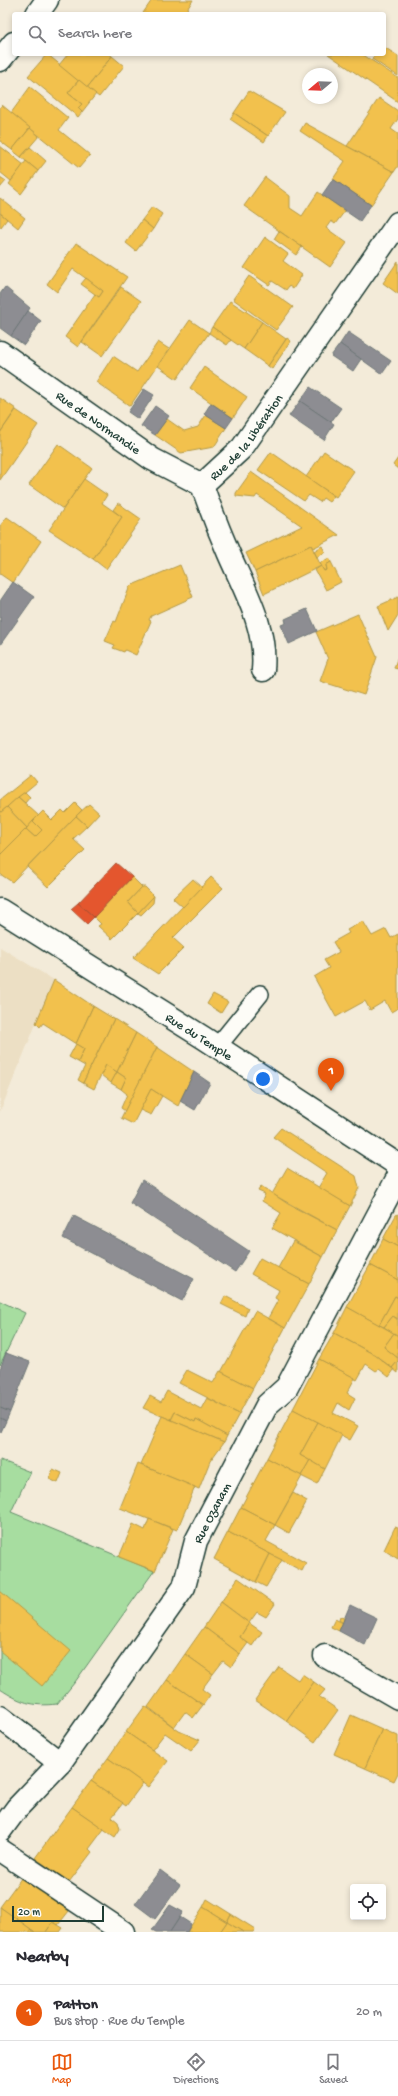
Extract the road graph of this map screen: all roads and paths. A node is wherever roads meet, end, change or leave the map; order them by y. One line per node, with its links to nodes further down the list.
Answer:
1 (47, 0): 2 (street)
2 (38, 12)
3 (12, 45): 4 (street)
4 (0, 60)
5 (398, 223): 7 (street, Rue de la Libération)
6 (0, 352): 7 (street, Rue de Normandie)
7 (202, 486): 8 (street, Rue de la Libération)
8 (264, 670)
9 (0, 910): 11 (street, Rue du Temple)
10 (260, 994): 11 (lane)
11 (217, 1047): 12 (street, Rue du Temple)
12 (398, 1165)
13 (398, 1177): 17 (street, Rue Ozanam)
14 (325, 1656): 15 (street)
15 (398, 1698)
16 (0, 1717): 17 (street)
17 (60, 1762): 18 (street, Rue Ozanam)
18 (0, 1830)
19 (0, 1850): 20 (street)
20 (123, 1932)

